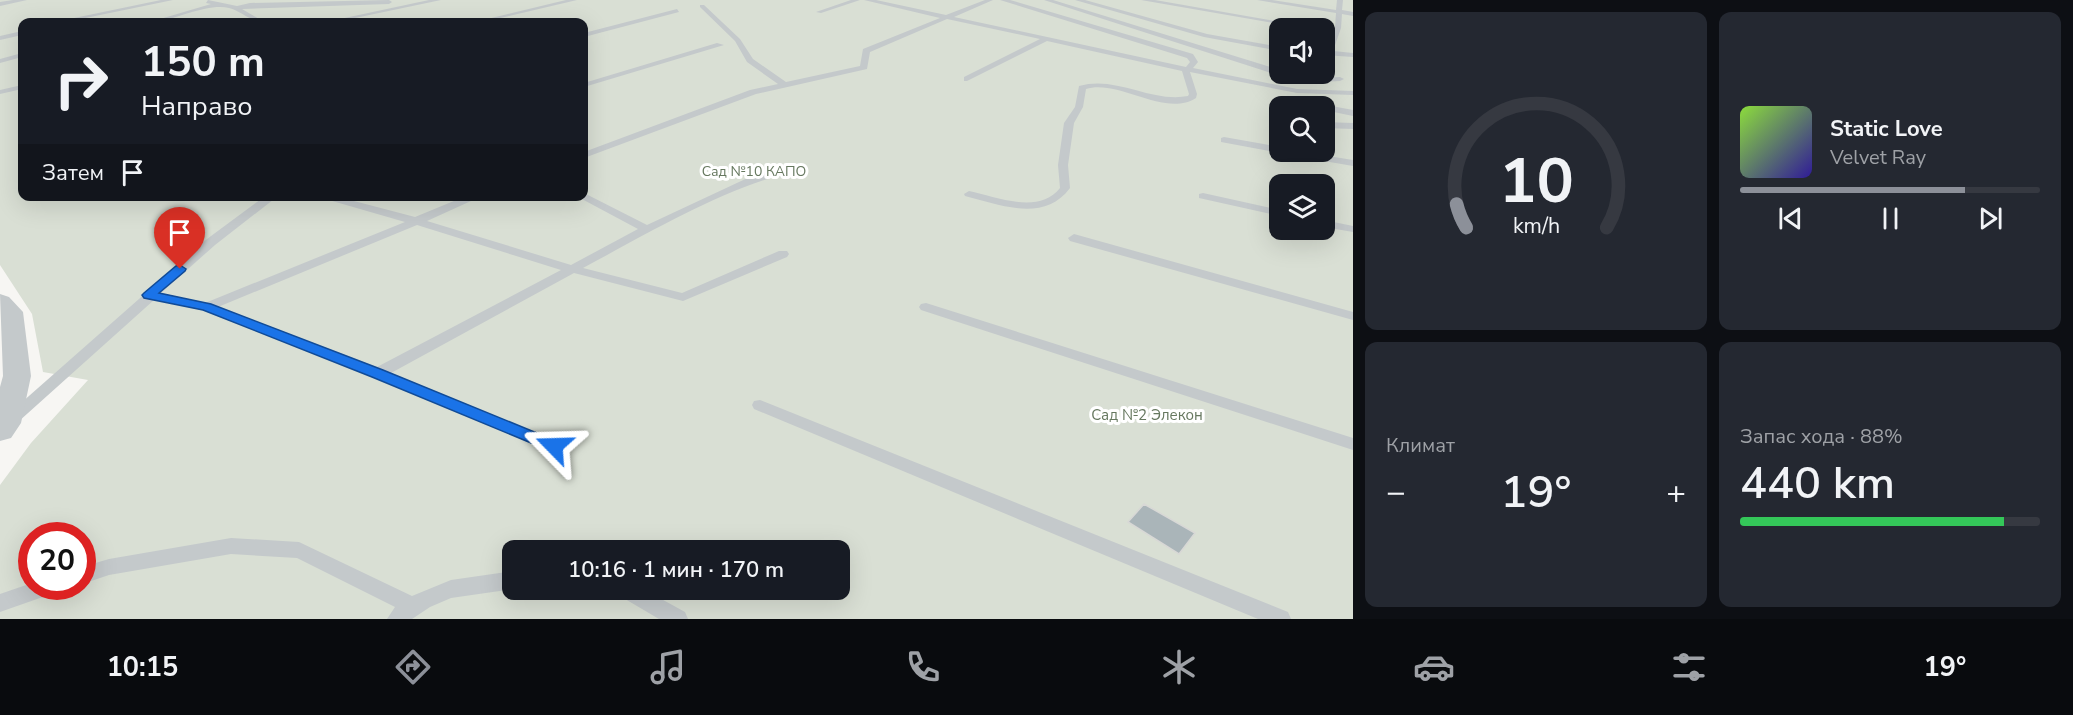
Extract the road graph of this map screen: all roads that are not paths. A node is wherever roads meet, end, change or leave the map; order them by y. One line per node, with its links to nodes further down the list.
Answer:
1 (24, 0): 16 (lane)
2 (170, 0): 24 (lane)
3 (205, 0): 17 (lane)
4 (438, 0): 27 (lane)
5 (574, 0): 28 (lane)
6 (857, 0): 21 (lane)
7 (867, 0): 29 (lane)
8 (990, 0): 29 (lane)
9 (1003, 0): 43 (lane)
10 (1047, 0): 42 (lane)
11 (1078, 0): 37 (lane)
12 (1144, 0): 30 (lane)
13 (1260, 0): 22 (lane)
14 (1340, 0): 22 (lane)
15 (389, 2): 19 (lane)
16 (0, 4)
17 (216, 5): 19 (lane); 25 (lane)
18 (702, 6): 49 (lane)
19 (236, 8): 26 (lane)
20 (677, 11): 33 (lane)
21 (819, 12)
22 (1340, 12): 23 (lane); 31 (lane)
23 (1353, 14)
24 (78, 18)
25 (168, 18)
26 (254, 18)
27 (349, 18)
28 (495, 18)
29 (946, 19): 35 (lane); 49 (lane)
30 (1269, 21)
31 (1335, 29)
32 (18, 34): 34 (lane)
33 (588, 35)
34 (0, 38)
35 (1044, 40): 43 (lane); 45 (lane)
36 (720, 45): 48 (lane)
37 (1269, 47)
38 (1335, 54): 39 (lane)
39 (1353, 55)
40 (18, 56): 41 (lane)
41 (0, 61)
42 (1269, 70)
43 (1186, 71): 53 (lane); 64 (lane)
44 (1335, 76): 47 (lane)
45 (967, 79)
46 (1335, 79): 47 (lane)
47 (1340, 79): 50 (lane)
48 (588, 84)
49 (784, 84): 60 (lane)
50 (1353, 86)
51 (18, 88): 52 (lane)
52 (0, 92)
53 (1353, 93)
54 (1335, 109): 55 (lane)
55 (1353, 113)
56 (1335, 125): 57 (lane)
57 (1353, 126)
58 (1224, 140): 59 (lane)
59 (1269, 148)
60 (588, 153)
61 (1335, 160): 62 (lane)
62 (1353, 163)
63 (788, 170): 73 (lane)
64 (969, 194)
65 (1203, 196): 70 (lane)
66 (588, 198): 73 (lane)
67 (266, 201): 78 (lane)
68 (339, 201): 71 (lane)
69 (465, 201): 71 (lane)
70 (1269, 211)
71 (416, 221): 77 (lane); 80 (lane)
72 (1335, 225): 74 (lane)
73 (647, 229): 77 (lane)
74 (1353, 229)
75 (1074, 238): 82 (lane)
76 (783, 254): 77 (lane)
77 (572, 269): 83 (lane)
78 (149, 295): 80 (lane); 85 (lane)
79 (0, 302): 85 (street)
80 (206, 307): 83 (lane)
81 (926, 307): 86 (lane)
82 (1353, 316)
83 (378, 373): 87 (lane)
84 (760, 405): 95 (lane)
85 (3, 427)
86 (1353, 444)
87 (554, 446)
88 (96, 571): 93 (lane)
89 (502, 581): 93 (lane)
90 (18, 597): 92 (lane)
91 (645, 600): 94 (lane)
92 (0, 603)
93 (404, 612)
94 (678, 619)
95 (1281, 619)

